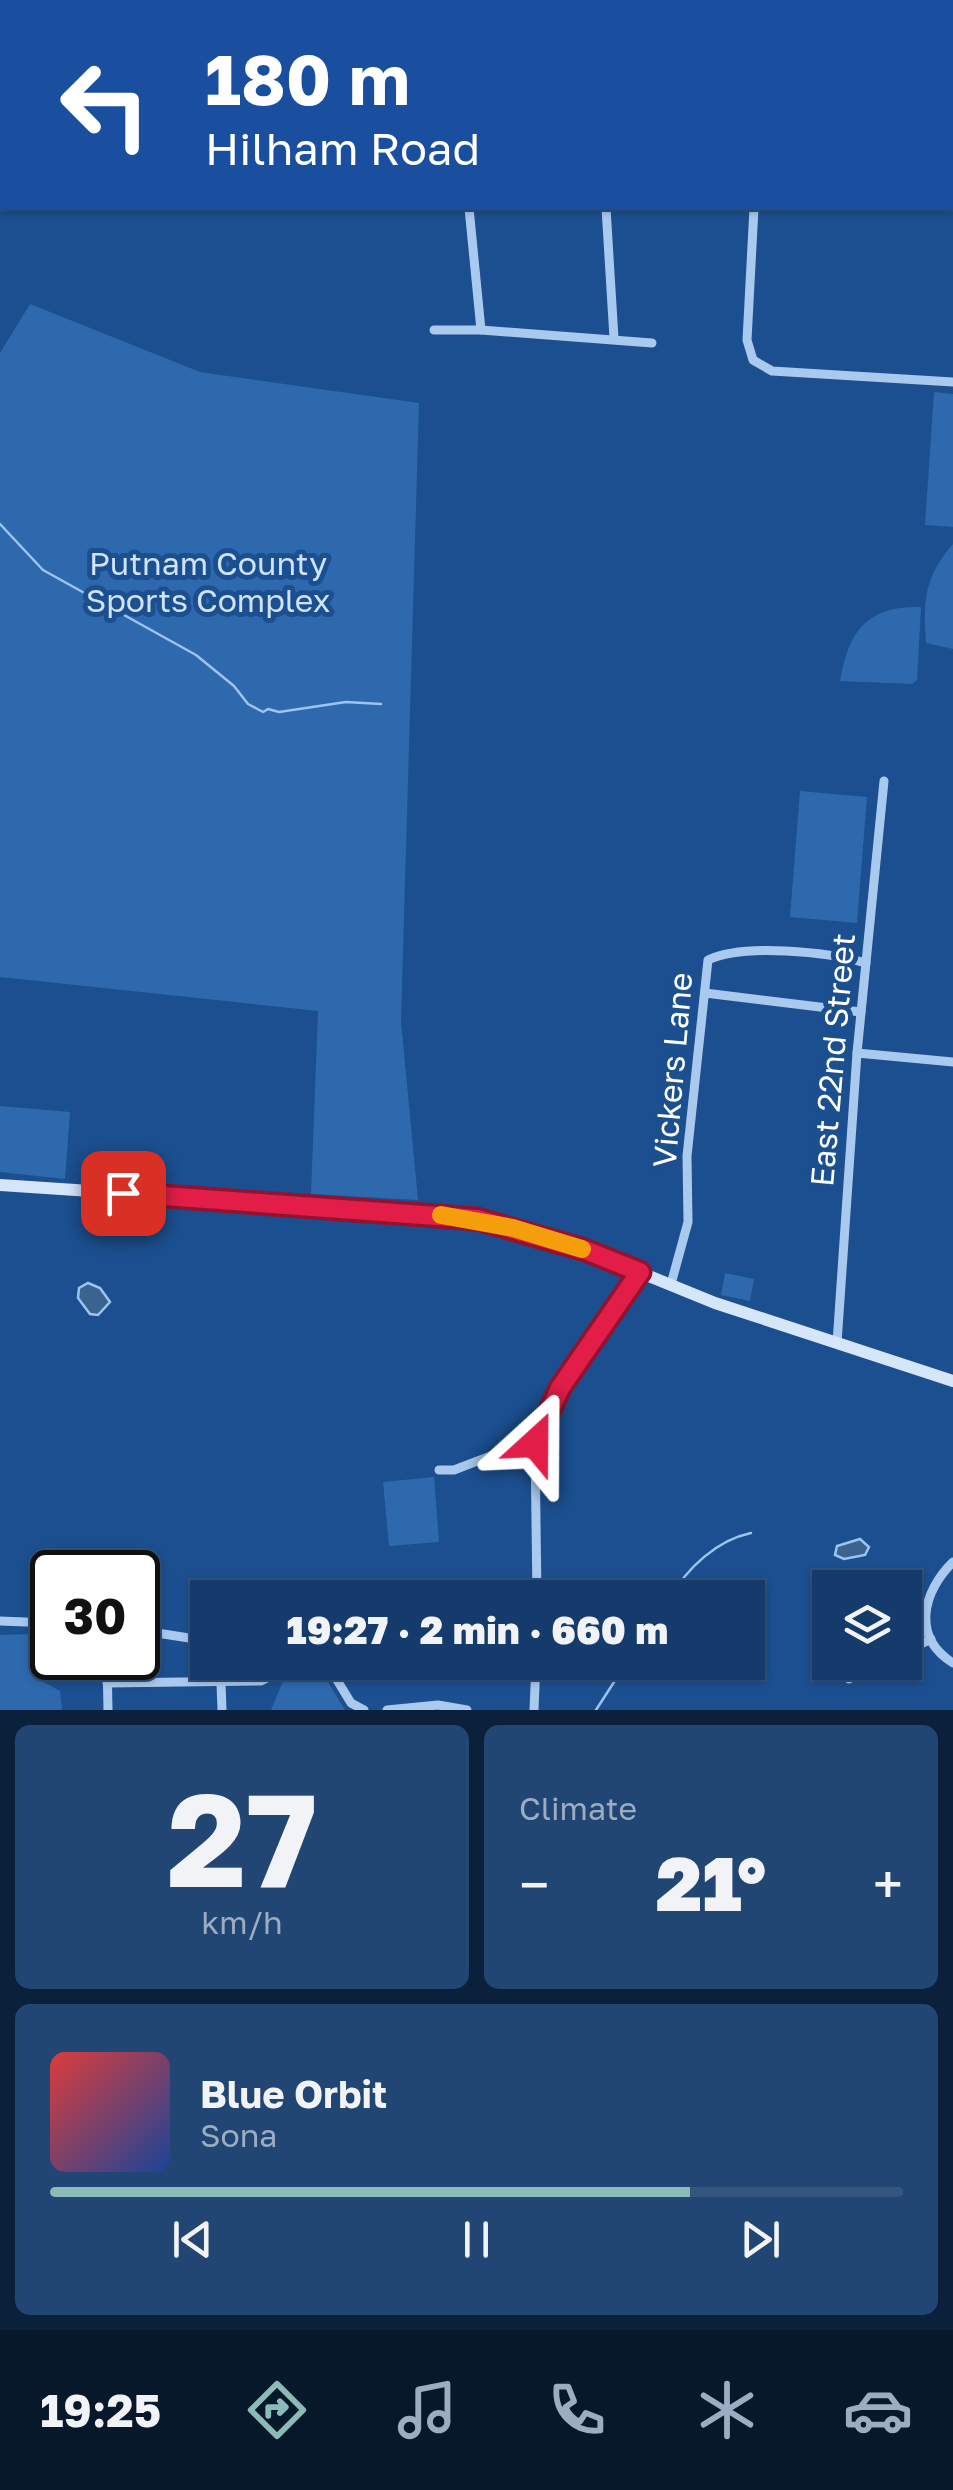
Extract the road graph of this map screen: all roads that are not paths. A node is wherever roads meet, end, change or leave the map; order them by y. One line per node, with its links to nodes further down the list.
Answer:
1 (468, 210): 5 (street)
2 (606, 210): 6 (street)
3 (754, 210): 8 (street)
4 (434, 330): 5 (street)
5 (481, 330): 6 (street)
6 (614, 338): 7 (street)
7 (652, 343)
8 (953, 382)
9 (884, 781): 10 (street, East 22nd Street)
10 (866, 963): 11 (street, Vickers Lane); 12 (street, East 22nd Street)
11 (705, 992): 12 (street); 17 (street, Vickers Lane)
12 (861, 1012): 13 (street, East 22nd Street)
13 (857, 1054): 14 (street); 18 (street, East 22nd Street)
14 (953, 1062)
15 (0, 1185): 16 (main road)
16 (640, 1272): 17 (main road); 20 (street)
17 (671, 1284): 18 (main road)
18 (838, 1343): 19 (main road)
19 (953, 1381)
20 (535, 1443): 21 (street); 23 (street)
21 (439, 1470)
22 (953, 1562): 28 (street)
23 (537, 1580)
24 (0, 1621): 25 (street)
25 (30, 1622)
26 (160, 1633): 27 (street)
27 (190, 1637)
28 (931, 1639): 29 (street); 30 (street)
29 (922, 1644)
30 (953, 1663)
31 (108, 1680): 36 (street)
32 (256, 1680): 35 (street)
33 (337, 1680): 39 (street)
34 (535, 1680): 42 (street)
35 (221, 1683): 36 (street); 38 (street)
36 (108, 1684): 37 (street)
37 (108, 1710)
38 (222, 1710)
39 (364, 1710)
40 (387, 1710): 41 (street)
41 (466, 1710)
42 (534, 1710)

